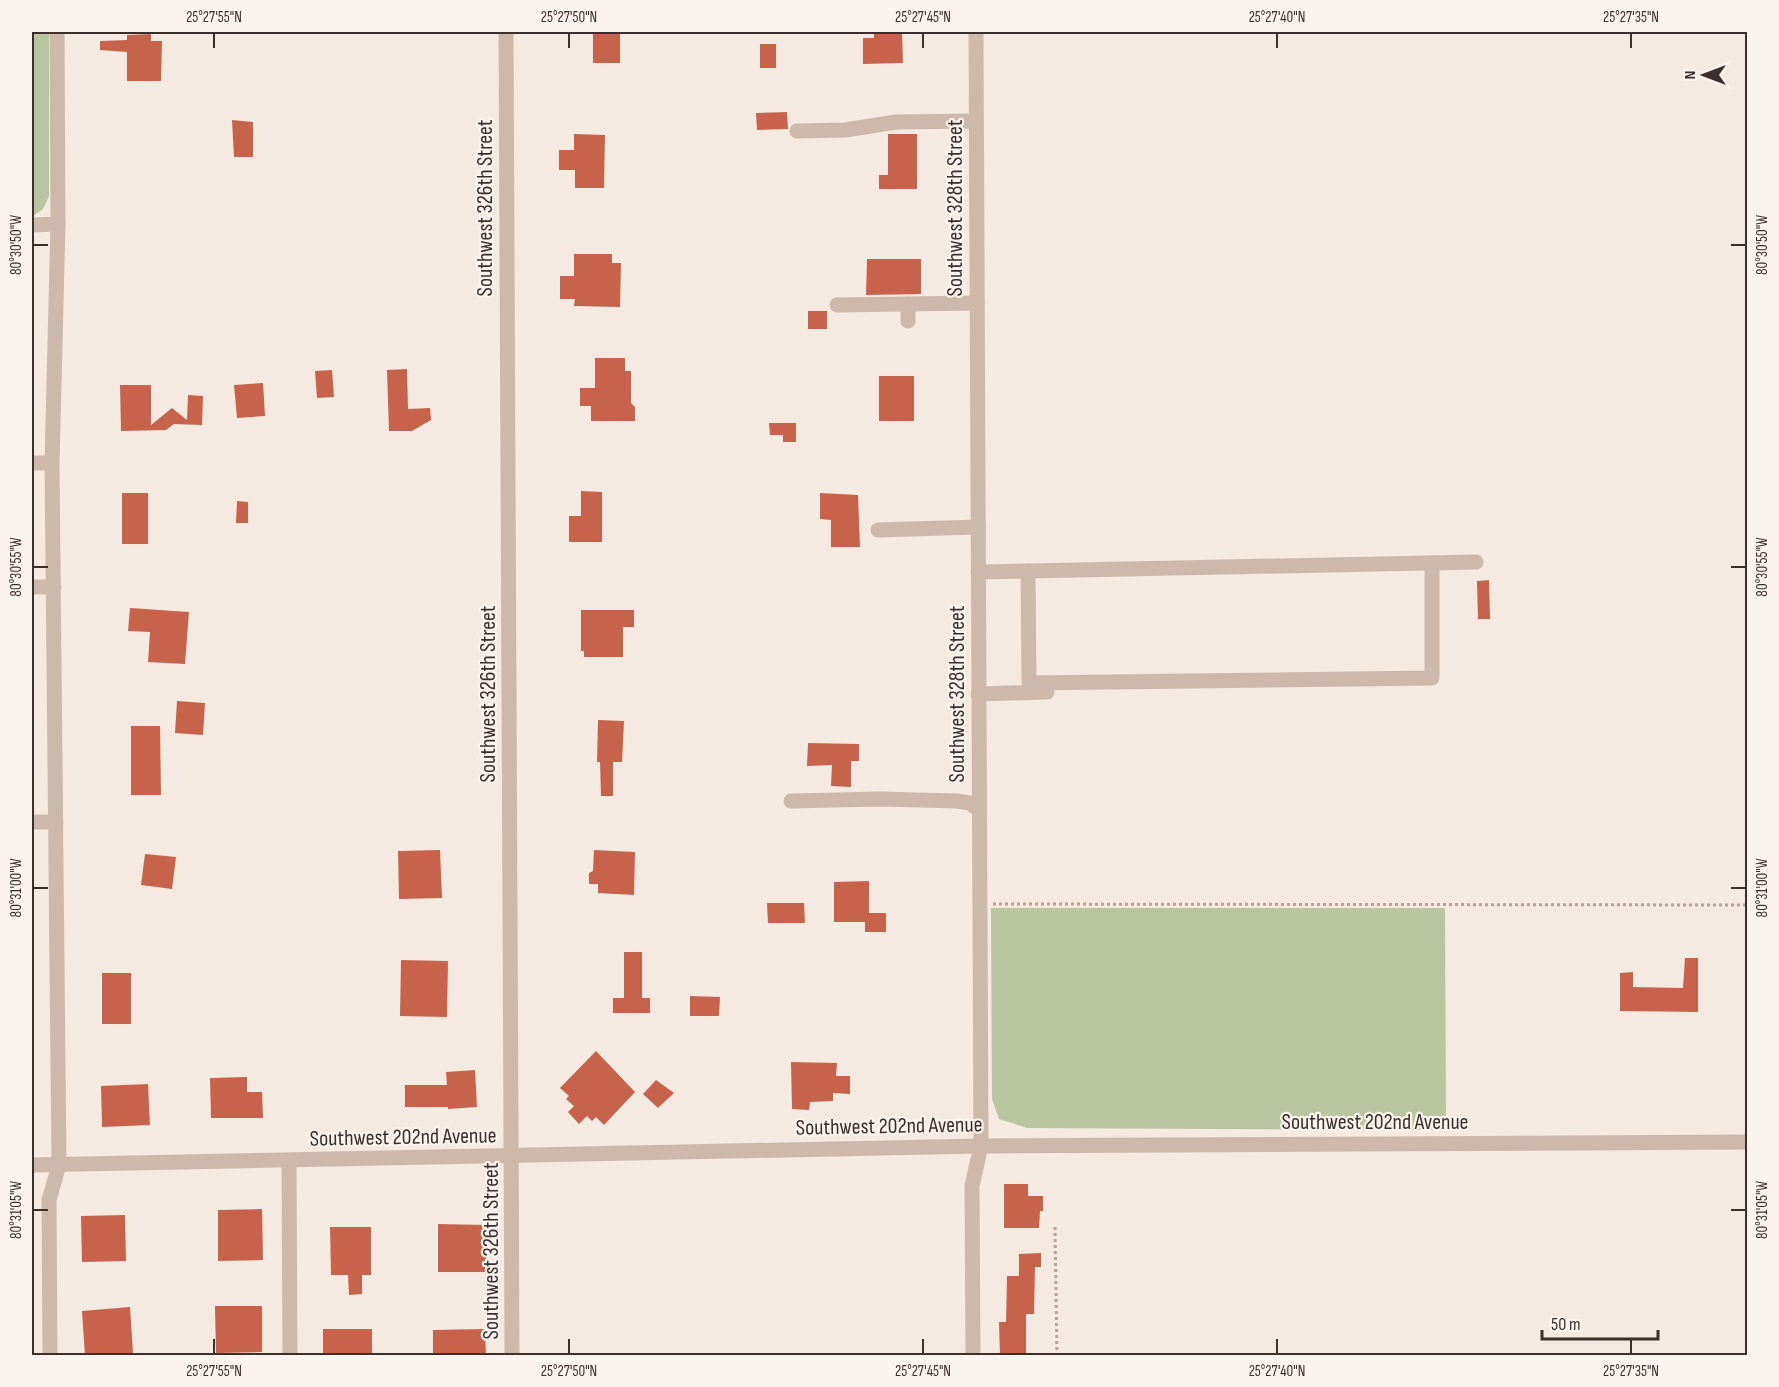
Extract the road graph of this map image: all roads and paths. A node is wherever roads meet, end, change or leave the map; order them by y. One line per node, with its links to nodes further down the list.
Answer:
1 (57, 32): 6 (street)
2 (506, 32): 32 (street, Southwest 326th Street)
3 (976, 32): 4 (street, Southwest 328th Street)
4 (976, 121): 5 (street); 8 (street, Southwest 328th Street)
5 (797, 131)
6 (58, 224): 7 (street); 13 (street)
7 (32, 225)
8 (976, 303): 9 (street); 14 (street, Southwest 328th Street)
9 (908, 304): 10 (street); 11 (street)
10 (837, 305)
11 (908, 321)
12 (32, 463): 13 (street)
13 (52, 463): 21 (street)
14 (978, 526): 15 (street); 19 (street, Southwest 328th Street)
15 (878, 531)
16 (1476, 562): 17 (street)
17 (1432, 563): 18 (street); 18 (street)
18 (1028, 571): 19 (street)
19 (978, 572): 23 (street, Southwest 328th Street)
20 (32, 587): 21 (street)
21 (54, 587): 27 (street)
22 (1284, 687): 23 (street)
23 (978, 694): 25 (street, Southwest 328th Street)
24 (791, 801): 25 (street)
25 (979, 810): 28 (street, Southwest 328th Street)
26 (32, 822): 27 (street)
27 (56, 822): 35 (street)
28 (979, 904): 29 (path); 31 (street, Southwest 328th Street)
29 (1748, 905)
30 (1748, 1142): 31 (street, Southwest 202nd Avenue)
31 (981, 1146): 32 (street, Southwest 202nd Avenue); 40 (street, Southwest 328th Street)
32 (513, 1157): 33 (street, Southwest 202nd Avenue); 39 (street, Southwest 326th Street)
33 (289, 1161): 35 (street, Southwest 202nd Avenue); 38 (street)
34 (32, 1165): 35 (street, Southwest 202nd Avenue)
35 (59, 1165): 37 (street)
36 (1055, 1227): 41 (path)
37 (50, 1356)
38 (290, 1356)
39 (512, 1356)
40 (973, 1356)
41 (1057, 1356)

